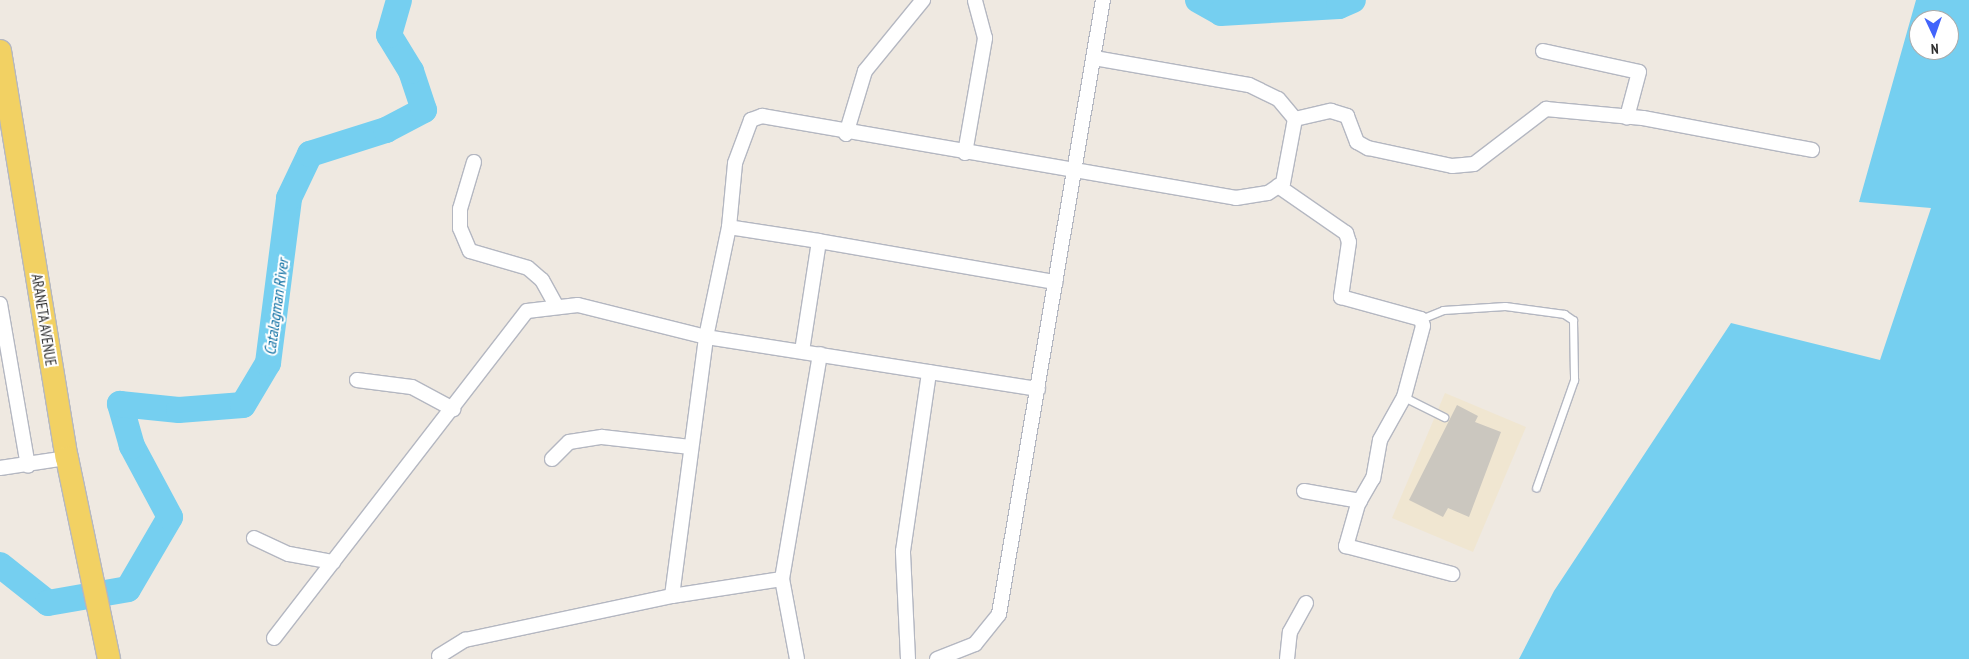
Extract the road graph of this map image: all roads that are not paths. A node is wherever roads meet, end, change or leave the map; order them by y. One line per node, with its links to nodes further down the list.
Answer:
1 (923, 0): 9 (street)
2 (975, 0): 11 (street)
3 (1103, 0): 6 (street)
4 (0, 51): 31 (main road, ARANETA AVENUE)
5 (1543, 51): 7 (street)
6 (1094, 58): 8 (street); 13 (street)
7 (1627, 117): 8 (street); 10 (street)
8 (1295, 119): 14 (street)
9 (846, 134): 11 (street); 15 (street)
10 (1812, 150)
11 (965, 153): 13 (street)
12 (474, 162): 19 (street)
13 (1074, 171): 14 (street); 17 (street)
14 (1278, 186): 20 (street)
15 (729, 227): 16 (street); 21 (street)
16 (819, 241): 17 (street); 22 (street)
17 (1055, 282): 26 (street)
18 (0, 304): 33 (street)
19 (556, 305): 21 (street); 28 (street)
20 (1421, 320): 27 (street); 35 (lane)
21 (706, 337): 22 (street); 30 (street)
22 (802, 351): 23 (street)
23 (820, 354): 24 (street); 41 (street)
24 (929, 372): 26 (street); 48 (street)
25 (357, 380): 28 (street)
26 (1038, 389): 49 (street)
27 (1404, 397): 29 (lane); 37 (street)
28 (453, 409): 39 (street)
29 (1444, 417)
30 (690, 447): 32 (street); 42 (street)
31 (67, 458): 33 (street); 46 (main road, ARANETA AVENUE)
32 (552, 459)
33 (28, 466): 34 (street)
34 (0, 468)
35 (1536, 488)
36 (1304, 491): 37 (street)
37 (1360, 501): 40 (street)
38 (254, 538): 39 (street)
39 (333, 562): 44 (street)
40 (1452, 574)
41 (782, 579): 42 (street); 47 (street)
42 (672, 596): 45 (street)
43 (1306, 603): 50 (street)
44 (274, 638)
45 (439, 656)
46 (109, 659)
47 (797, 659)
48 (908, 659)
49 (937, 659)
50 (1287, 659)

